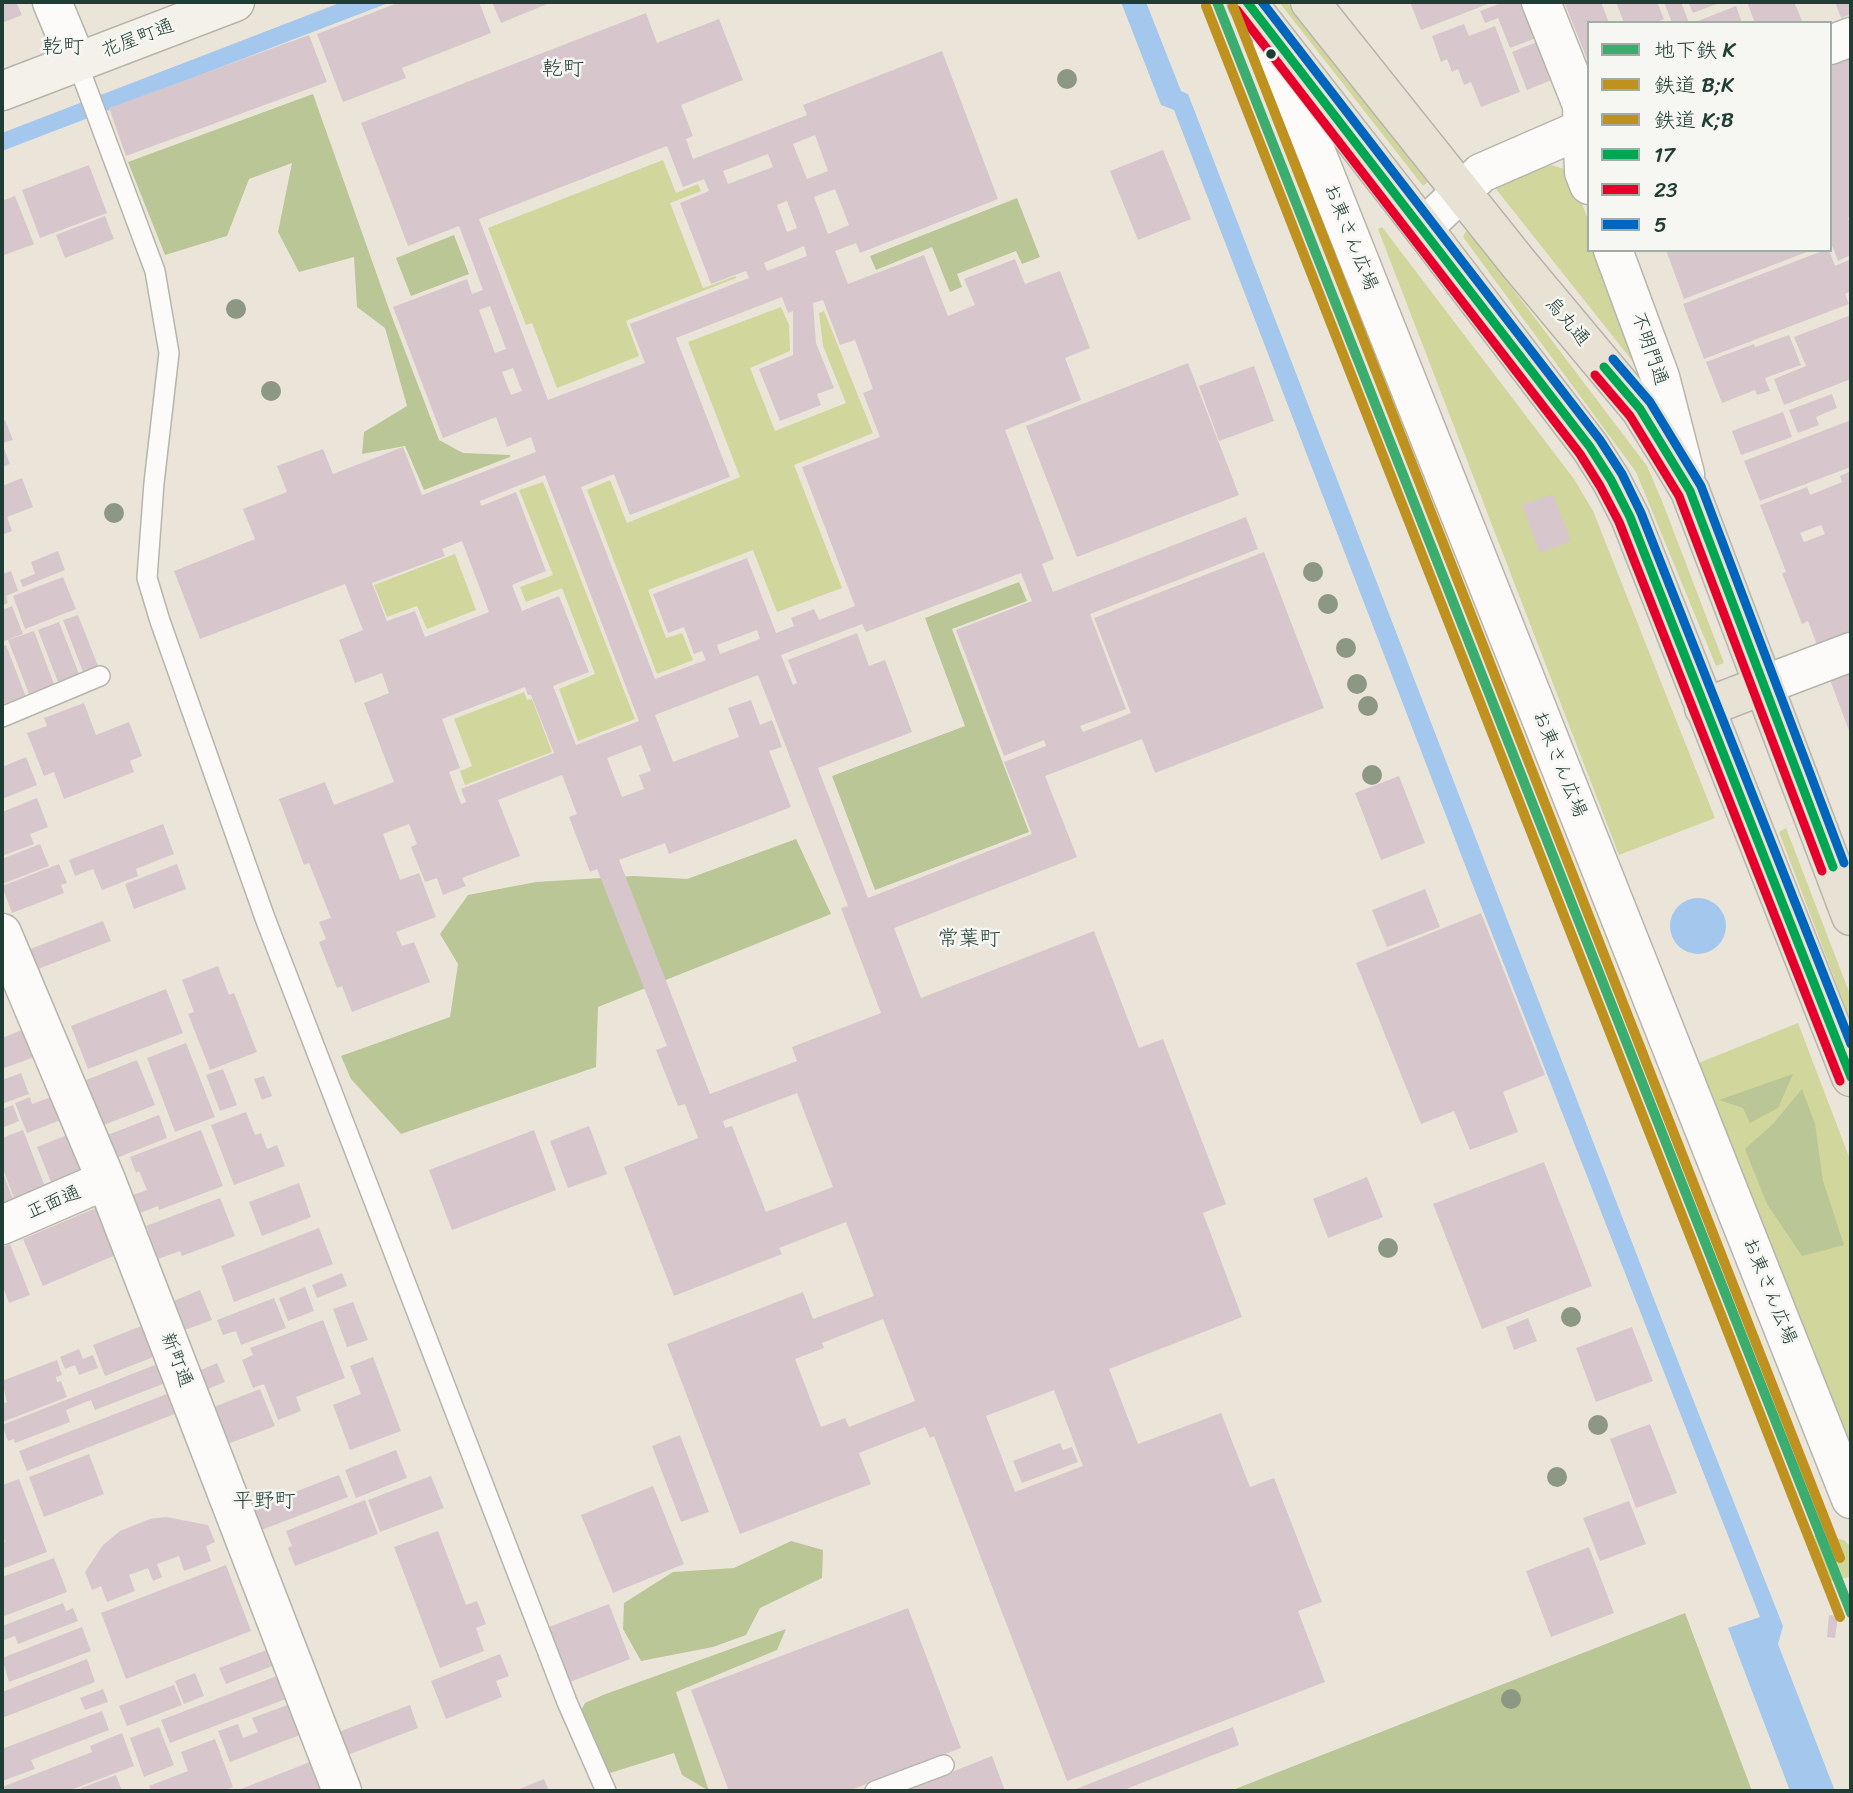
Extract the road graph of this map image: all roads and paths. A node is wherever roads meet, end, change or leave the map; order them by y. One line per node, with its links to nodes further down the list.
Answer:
1 (52, 2): 8 (street)
2 (235, 2): 8 (street, 花屋町通)
3 (1310, 2): 12 (highway, 烏丸通)
4 (1541, 2): 10 (street)
5 (1257, 15): 13 (highway); 26 (street, お東さん広場)
6 (1851, 37): 7 (street)
7 (1832, 44)
8 (77, 62): 9 (street, 花屋町通); 29 (lane)
9 (2, 91)
10 (1586, 130): 11 (street); 12 (street)
11 (1587, 180)
12 (1463, 191): 13 (street); 15 (highway, 烏丸通)
13 (1423, 228): 19 (highway)
14 (1614, 252): 15 (street, 不明門通)
15 (1690, 491): 18 (highway, 烏丸通)
16 (1851, 652): 18 (street)
17 (100, 677): 20 (lane)
18 (1764, 685): 19 (highway); 21 (highway, 烏丸通)
19 (1704, 708): 23 (highway)
20 (2, 717)
21 (1851, 916)
22 (2, 933): 24 (street, 新町通)
23 (1851, 1077)
24 (106, 1180): 25 (street, 正面通); 28 (street, 新町通)
25 (2, 1225)
26 (1851, 1499)
27 (944, 1765): 30 (lane)
28 (342, 1791)
29 (606, 1791)
30 (875, 1791)

